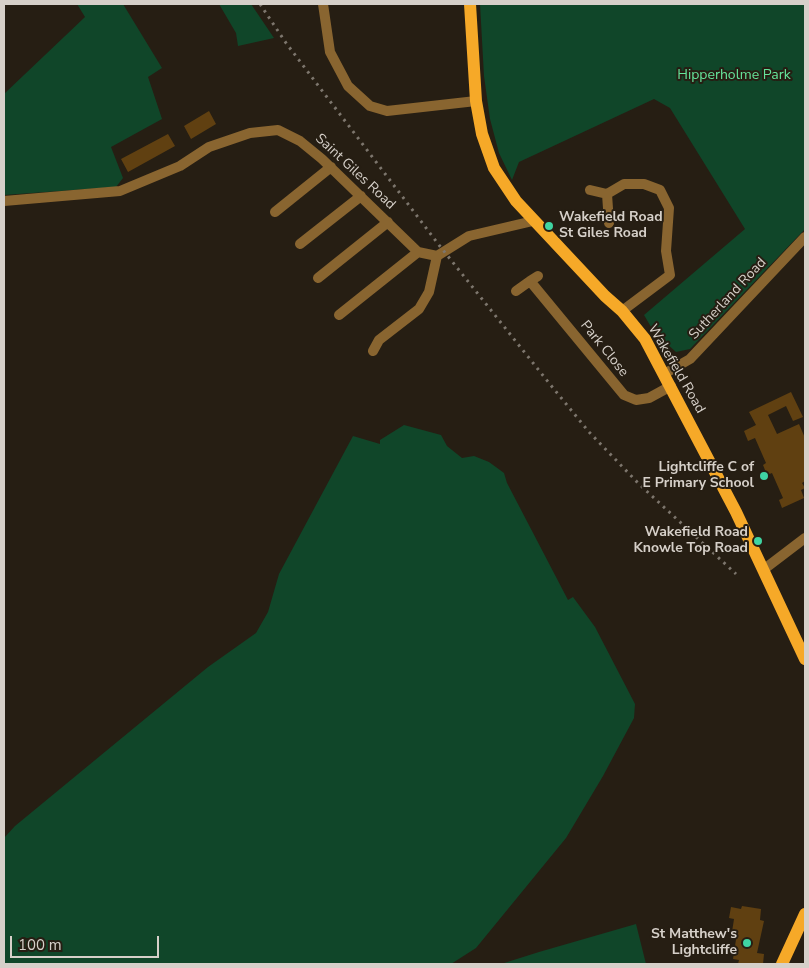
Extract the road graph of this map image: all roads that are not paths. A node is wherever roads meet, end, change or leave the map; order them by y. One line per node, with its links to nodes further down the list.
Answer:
1 (323, 4): 3 (street)
2 (470, 4): 3 (main road, Wakefield Road)
3 (476, 101): 10 (main road, Wakefield Road)
4 (331, 167): 7 (street, Saint Giles Road); 8 (street, Saint Giles Road); 9 (street)
5 (590, 190): 6 (street)
6 (608, 194): 12 (street); 19 (street)
7 (361, 196): 11 (street, Saint Giles Road); 14 (street)
8 (4, 201)
9 (275, 212)
10 (533, 221): 16 (street); 19 (main road, Wakefield Road)
11 (388, 222): 15 (street, Saint Giles Road); 17 (street)
12 (609, 223)
13 (805, 237): 22 (street, Sutherland Road)
14 (300, 244)
15 (418, 252): 16 (street); 20 (street)
16 (437, 256): 21 (street)
17 (318, 278)
18 (516, 291): 23 (street, Park Close)
19 (622, 311): 22 (main road, Wakefield Road)
20 (338, 315)
21 (374, 351)
22 (664, 374): 23 (main road, Wakefield Road)
23 (671, 386): 25 (main road, Wakefield Road)
24 (805, 538): 25 (street)
25 (763, 570): 26 (main road, Wakefield Road)
26 (805, 659)
27 (805, 914): 28 (main road)
28 (782, 964)

